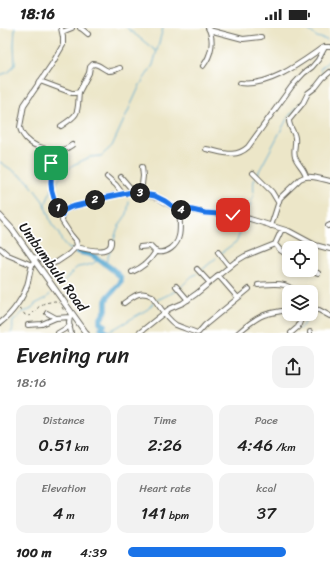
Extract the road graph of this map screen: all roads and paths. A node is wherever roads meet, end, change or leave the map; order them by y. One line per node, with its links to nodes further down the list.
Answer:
1 (72, 28): 4 (street)
2 (80, 28): 5 (street)
3 (209, 29): 6 (street); 9 (street)
4 (61, 30): 12 (street)
5 (88, 34)
6 (260, 37)
7 (325, 47): 8 (street); 13 (street); 18 (street)
8 (330, 47)
9 (203, 66)
10 (120, 68): 14 (street)
11 (330, 72): 24 (street)
12 (40, 82): 14 (street); 17 (street)
13 (240, 83)
14 (79, 92): 15 (street)
15 (62, 126)
16 (72, 145): 17 (street)
17 (46, 149): 19 (street)
18 (206, 149)
19 (49, 157): 31 (path)
20 (142, 167): 28 (street)
21 (253, 173): 29 (street)
22 (107, 177): 27 (street)
23 (121, 177): 26 (street)
24 (306, 177): 25 (street); 29 (street)
25 (330, 181)
26 (134, 192): 27 (street); 28 (street)
27 (122, 193): 31 (street)
28 (141, 193): 30 (street)
29 (278, 202): 33 (street)
30 (180, 210): 33 (street); 42 (street)
31 (62, 215): 37 (street)
32 (0, 216): 44 (main road, Umbumbulu Road)
33 (271, 226): 34 (street)
34 (282, 229): 36 (street); 40 (street)
35 (111, 240): 37 (street)
36 (275, 244): 41 (street); 45 (street)
37 (76, 247): 44 (street)
38 (140, 247): 42 (street)
39 (0, 248): 44 (street)
40 (330, 249)
41 (282, 251)
42 (156, 252): 47 (street)
43 (218, 252): 45 (street)
44 (33, 261): 57 (street); 63 (main road, Umbumbulu Road)
45 (229, 266): 48 (street)
46 (197, 269): 49 (street)
47 (132, 272)
48 (218, 275): 49 (street); 54 (street)
49 (209, 282): 55 (street)
50 (258, 285): 51 (street)
51 (285, 285)
52 (176, 286): 55 (street)
53 (248, 289): 54 (street)
54 (238, 298): 74 (street)
55 (188, 300): 62 (street)
56 (124, 303): 62 (street)
57 (14, 308): 59 (path); 67 (street)
58 (318, 310): 64 (street)
59 (64, 311)
60 (282, 311): 75 (street)
61 (46, 313): 65 (street)
62 (164, 313): 73 (street); 74 (street)
63 (72, 316): 65 (street); 69 (street); 72 (main road, Umbumbulu Road)
64 (330, 316)
65 (56, 318): 68 (street)
66 (300, 321): 76 (street)
67 (0, 323)
68 (28, 326)
69 (70, 326): 70 (street); 71 (street)
70 (58, 333)
71 (72, 333)
72 (86, 333)
73 (139, 333)
74 (198, 333)
75 (238, 333)
76 (291, 333)

